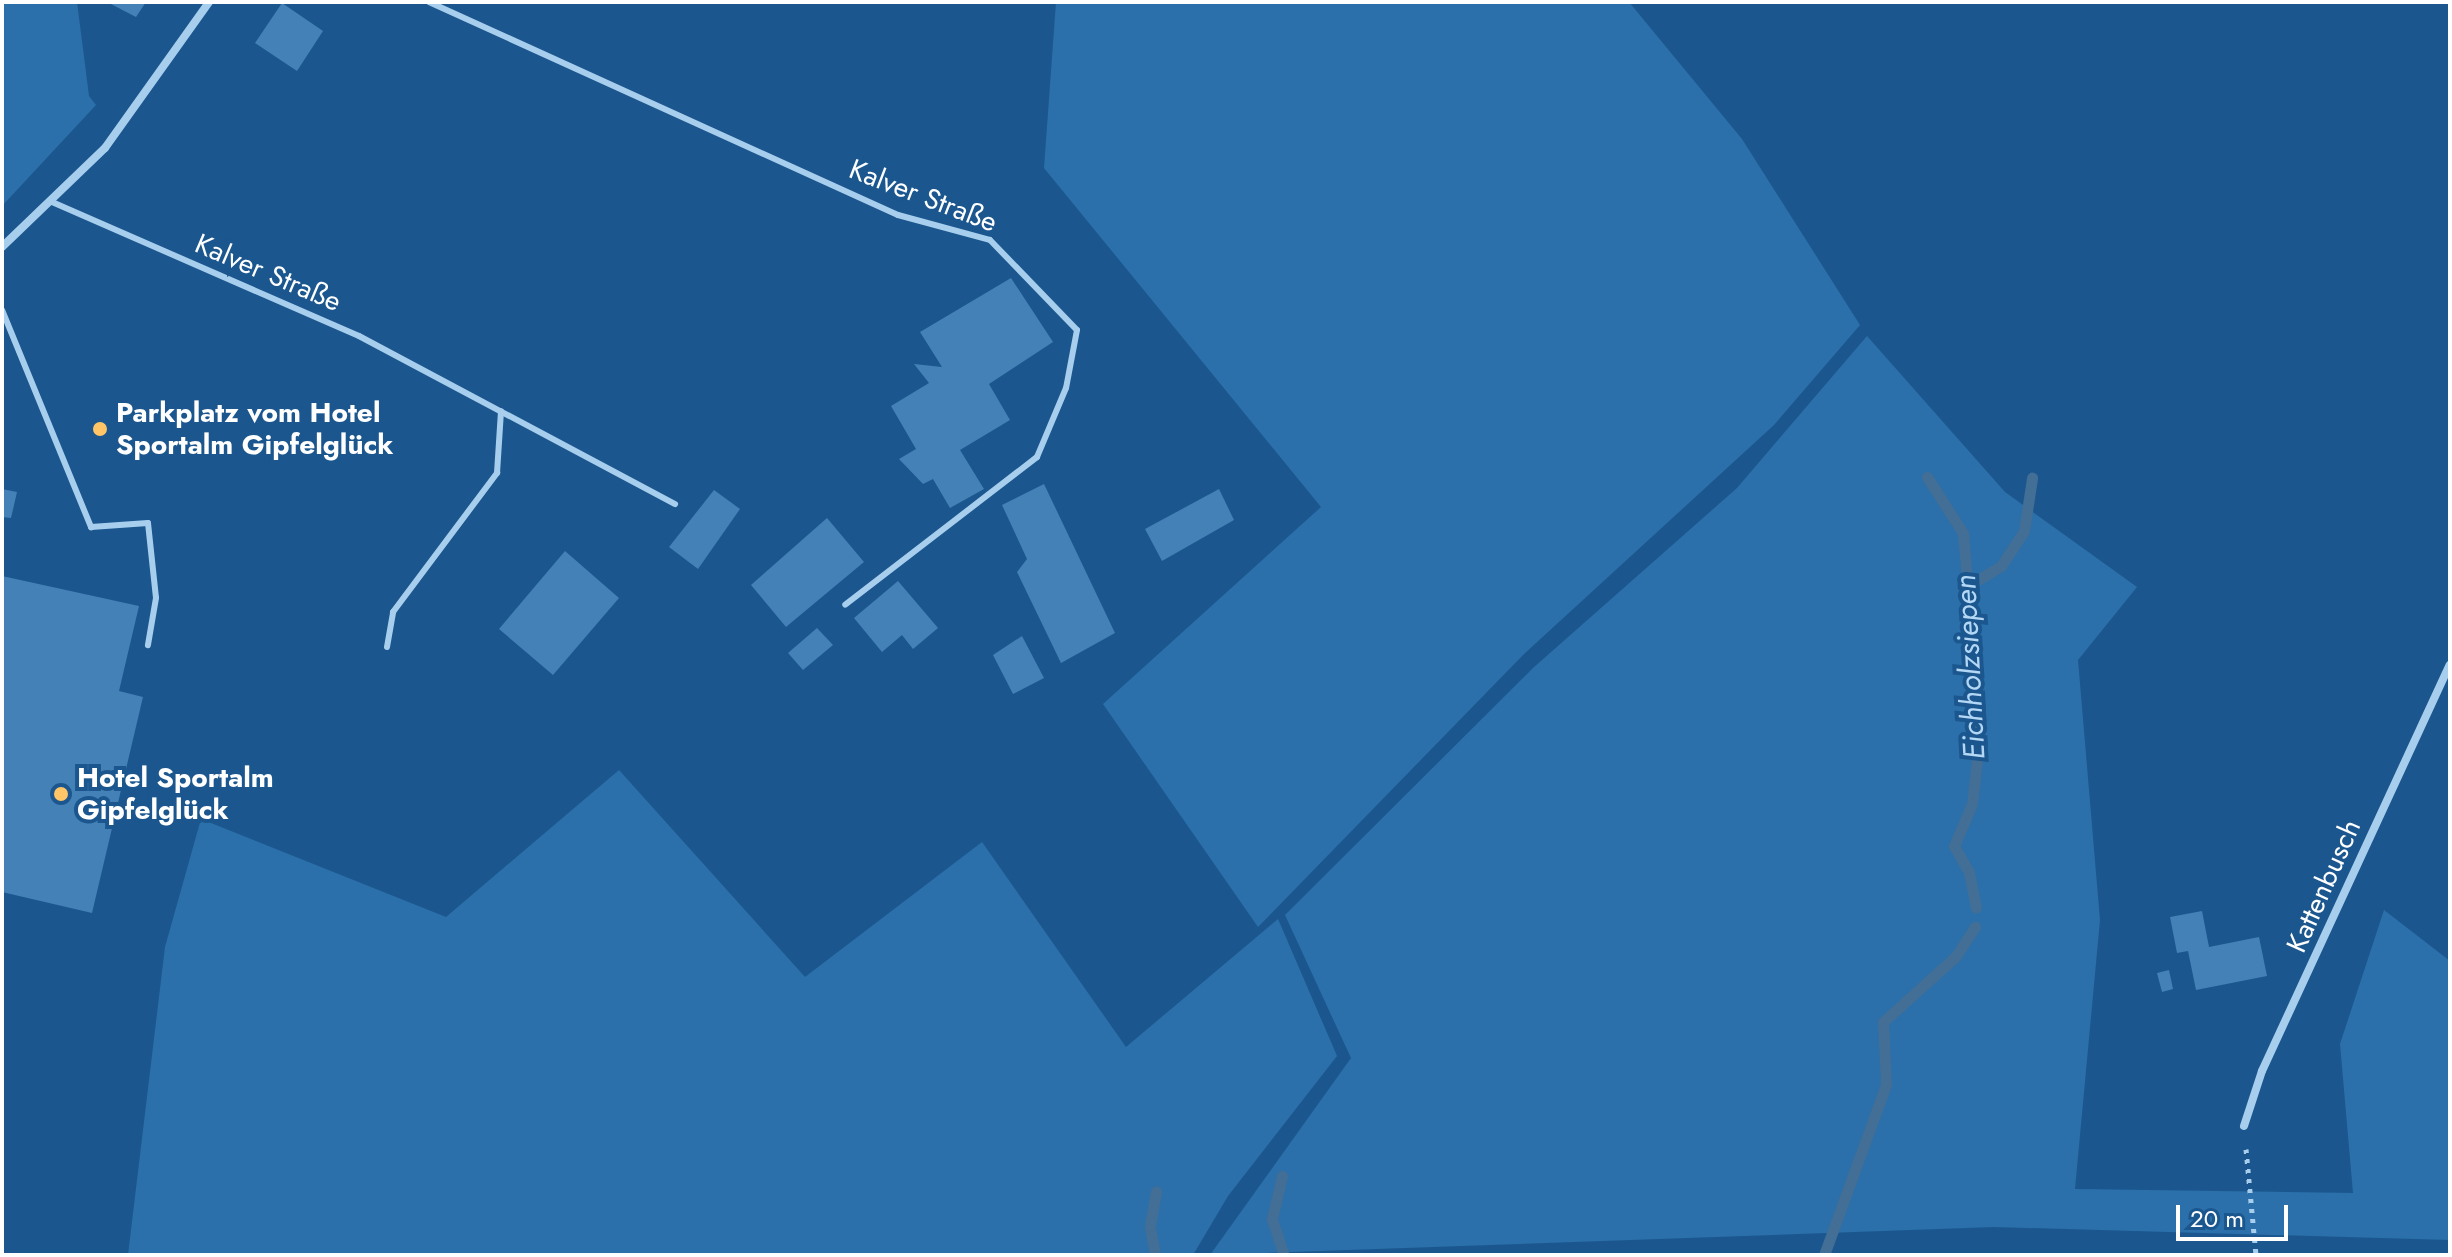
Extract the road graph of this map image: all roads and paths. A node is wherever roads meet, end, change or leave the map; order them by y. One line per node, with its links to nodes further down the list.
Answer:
1 (209, 2): 3 (street)
2 (429, 2): 8 (lane, Kalver Straße)
3 (52, 202): 4 (street); 6 (lane, Kalver Straße)
4 (2, 247)
5 (2, 310): 9 (lane)
6 (501, 411): 7 (lane, Kalver Straße); 10 (lane)
7 (675, 504)
8 (845, 605)
9 (148, 645)
10 (387, 647)
11 (2450, 665): 12 (street, Kattenbusch)
12 (2244, 1126): 13 (path)
13 (2256, 1255)

